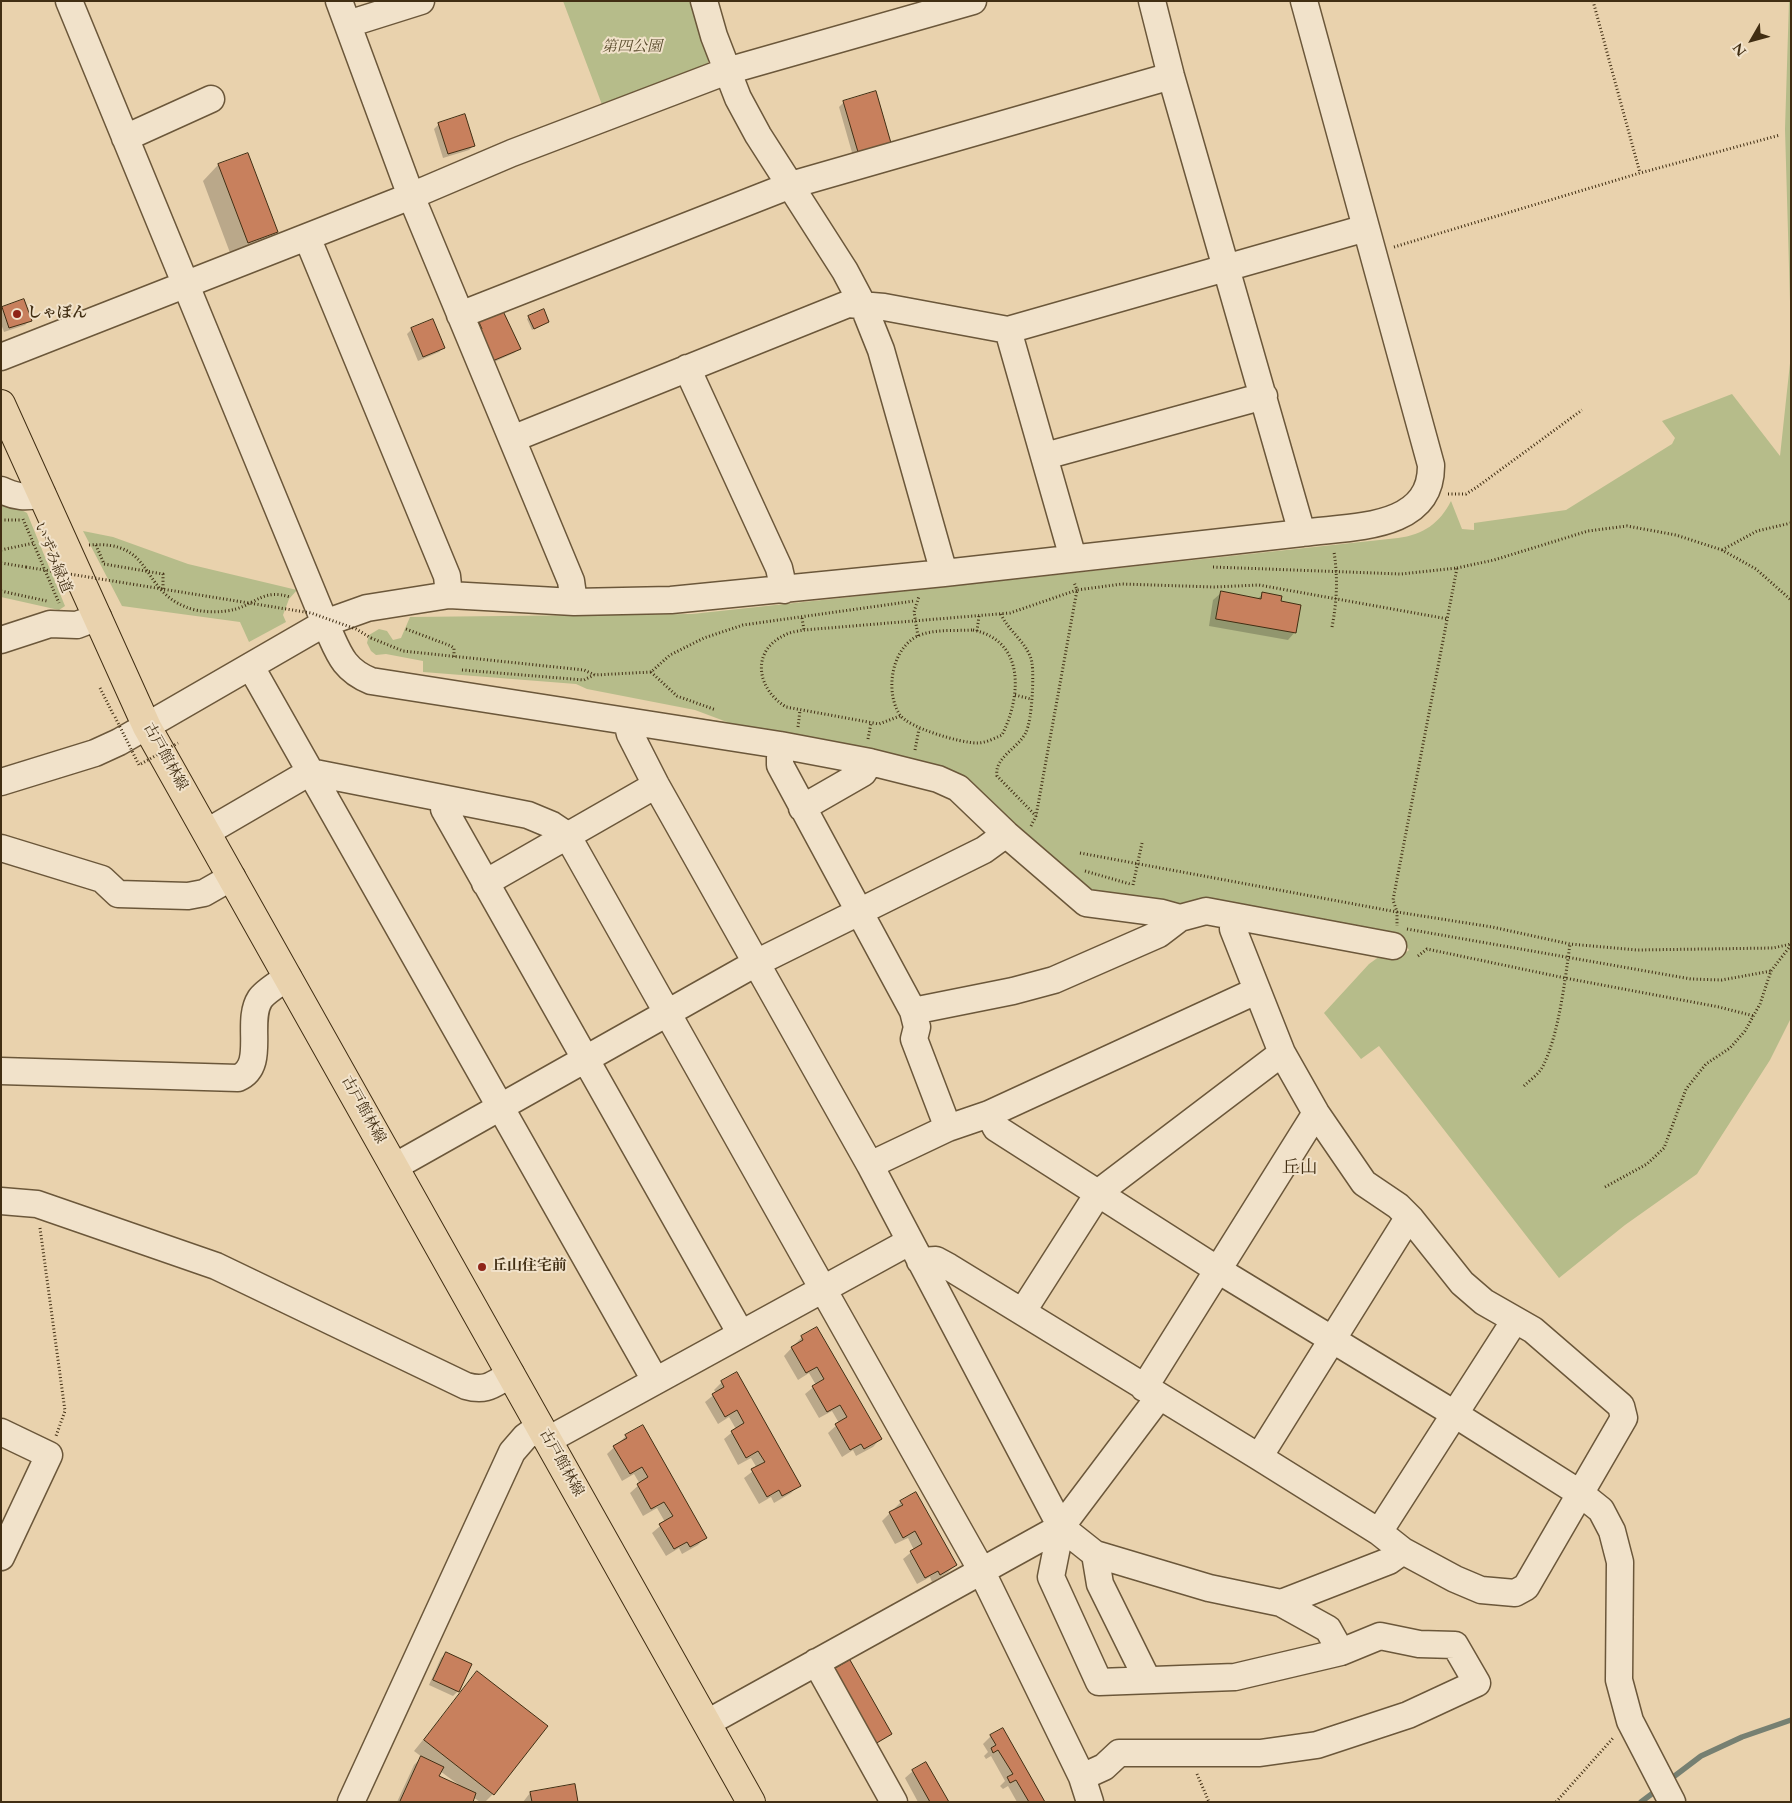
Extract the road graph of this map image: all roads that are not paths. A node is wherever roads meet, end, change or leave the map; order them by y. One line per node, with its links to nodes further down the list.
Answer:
1 (69, 1): 11 (street)
2 (421, 1): 7 (street)
3 (704, 1): 8 (street)
4 (973, 1): 8 (street)
5 (1152, 1): 9 (street)
6 (1304, 1): 14 (street)
7 (344, 13): 13 (street)
8 (727, 71): 12 (street); 13 (street)
9 (1170, 76): 12 (street); 16 (street)
10 (211, 99): 11 (street)
11 (125, 138): 17 (street)
12 (791, 185): 18 (street); 19 (street)
13 (411, 196): 15 (street); 19 (street)
14 (1366, 228): 16 (street); 29 (street)
15 (307, 236): 17 (street); 33 (street)
16 (1225, 268): 20 (street); 23 (street)
17 (185, 284): 21 (street); 36 (street)
18 (863, 305): 20 (street); 22 (street); 30 (street)
19 (460, 314): 25 (street)
20 (1008, 330): 26 (street)
21 (1, 356)
22 (688, 368): 25 (street); 32 (street)
23 (1264, 396): 26 (street); 29 (street)
24 (1, 404): 28 (main road, 古戸館林線)
25 (512, 439): 34 (street)
26 (1045, 456): 31 (street)
27 (1, 490): 28 (street)
28 (42, 494): 35 (main road, 古戸館林線)
29 (1302, 533): 31 (street)
30 (944, 573): 31 (street); 32 (street)
31 (1077, 573)
32 (784, 590): 34 (street)
33 (449, 595): 34 (street); 36 (street)
34 (574, 602)
35 (98, 617): 37 (street); 40 (main road, 古戸館林線)
36 (325, 623): 38 (street); 39 (street)
37 (1, 640)
38 (251, 667): 40 (street); 43 (street)
39 (626, 722): 41 (street); 45 (street)
40 (147, 727): 44 (street); 48 (main road, 古戸館林線)
41 (789, 734): 42 (street); 47 (street)
42 (873, 752): 47 (street); 49 (street)
43 (310, 772): 46 (street); 48 (street); 66 (street)
44 (1, 782)
45 (656, 785): 50 (street); 58 (street)
46 (444, 799): 50 (street); 53 (street)
47 (802, 808): 54 (street)
48 (207, 832): 52 (main road, 古戸館林線)
49 (1017, 832): 54 (street); 56 (street)
50 (567, 835): 53 (street); 62 (street)
51 (1, 848): 52 (street)
52 (232, 877): 59 (main road, 古戸館林線)
53 (485, 883): 64 (street)
54 (858, 912): 58 (street); 61 (street)
55 (1233, 917): 56 (street); 57 (street); 60 (street)
56 (1180, 918): 61 (street)
57 (1392, 933)
58 (756, 963): 62 (street); 70 (street)
59 (288, 977): 65 (street); 71 (main road, 古戸館林線)
60 (1256, 991): 63 (street); 68 (street)
61 (913, 1011): 69 (street)
62 (667, 1013): 64 (street); 77 (street)
63 (1282, 1053): 67 (street); 72 (street)
64 (585, 1058): 66 (street); 80 (street)
65 (1, 1071)
66 (500, 1107): 71 (street); 83 (street)
67 (1316, 1113): 74 (street); 76 (street)
68 (989, 1114): 69 (street); 72 (street)
69 (948, 1128): 70 (street)
70 (870, 1165): 75 (street)
71 (394, 1166): 82 (main road, 古戸館林線)
72 (1099, 1192): 76 (street); 78 (street)
73 (1, 1201): 82 (street)
74 (1411, 1218): 79 (street); 81 (street)
75 (915, 1251): 77 (street); 78 (street); 90 (street)
76 (1218, 1270): 81 (street); 84 (street)
77 (823, 1289): 80 (street); 95 (street)
78 (1022, 1311): 84 (street)
79 (1515, 1320): 85 (street); 89 (street)
80 (741, 1334): 83 (street)
81 (1332, 1338): 85 (street); 88 (street)
82 (511, 1374): 87 (main road, 古戸館林線)
83 (655, 1380): 87 (street)
84 (1152, 1392): 88 (street); 90 (street)
85 (1453, 1413): 89 (street); 91 (street)
86 (1, 1432): 94 (street)
87 (544, 1433): 100 (main road, 古戸館林線); 103 (street)
88 (1259, 1457): 91 (street)
89 (1581, 1494): 92 (street); 102 (street)
90 (1062, 1527): 93 (street); 95 (street); 99 (street)
91 (1379, 1532): 92 (street)
92 (1403, 1551): 96 (street)
93 (1095, 1554): 96 (street); 99 (street)
94 (1, 1557)
95 (982, 1570): 98 (street); 101 (street)
96 (1281, 1603): 97 (street)
97 (1341, 1652): 99 (street); 101 (street)
98 (816, 1662): 100 (street); 105 (street)
99 (1147, 1678)
100 (707, 1723): 104 (main road, 古戸館林線)
101 (1082, 1776): 106 (street)
102 (1666, 1791)
103 (352, 1802)
104 (751, 1802)
105 (894, 1802)
106 (1090, 1802)

